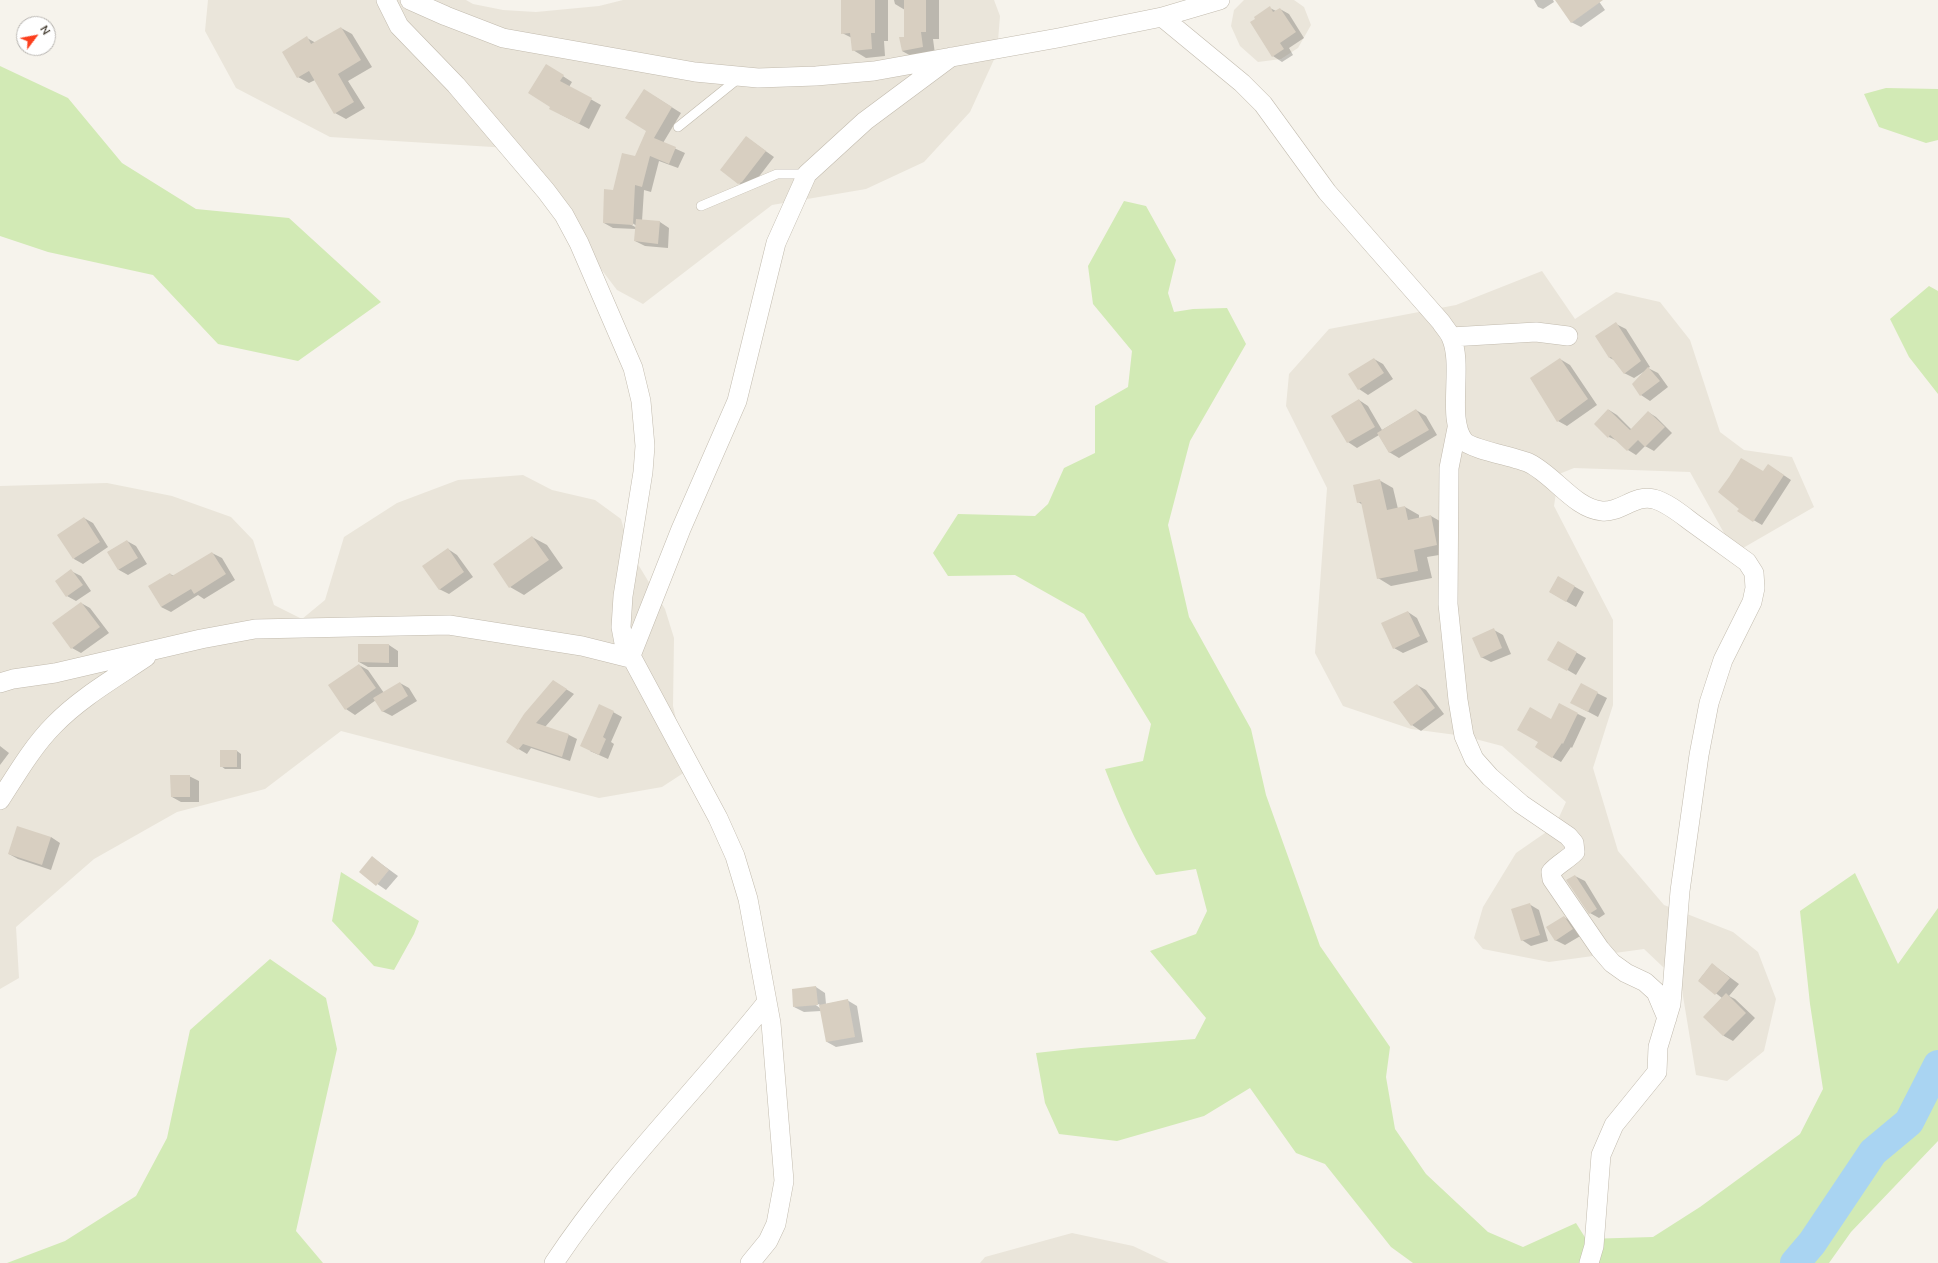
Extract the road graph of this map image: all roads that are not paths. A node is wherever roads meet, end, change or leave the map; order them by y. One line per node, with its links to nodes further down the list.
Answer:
1 (386, 0): 14 (street)
2 (410, 0): 6 (street)
3 (1220, 0): 4 (street)
4 (1162, 17): 5 (street); 11 (street)
5 (952, 58): 6 (street); 8 (street)
6 (742, 75): 7 (lane)
7 (678, 127)
8 (807, 174): 9 (lane); 14 (street)
9 (701, 206)
10 (1568, 336): 11 (street)
11 (1451, 337): 12 (street)
12 (1457, 428): 18 (street); 18 (street)
13 (155, 650): 14 (street); 15 (street); 16 (street)
14 (630, 658): 17 (street)
15 (0, 683)
16 (0, 800)
17 (767, 1002): 19 (street); 20 (street)
18 (1667, 1018): 21 (street)
19 (554, 1263)
20 (750, 1263)
21 (1589, 1263)

